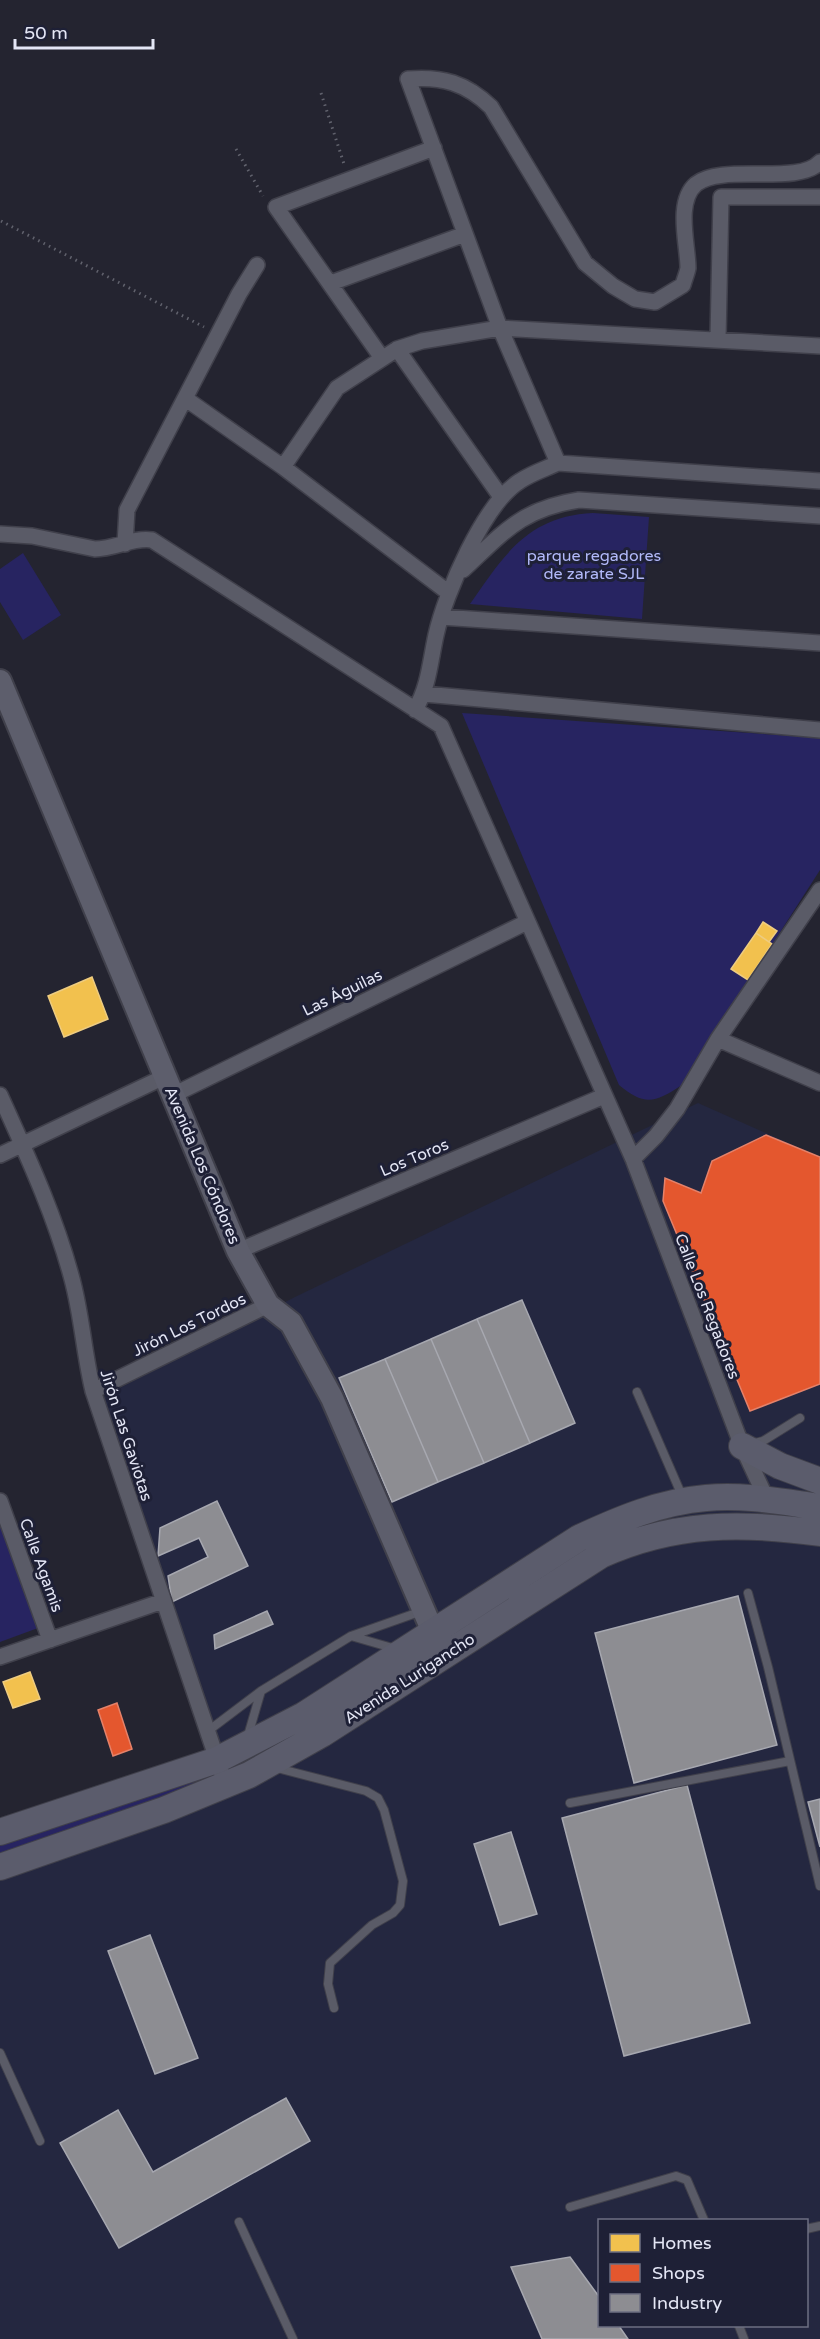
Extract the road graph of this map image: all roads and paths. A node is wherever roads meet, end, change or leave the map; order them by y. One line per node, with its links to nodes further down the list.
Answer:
1 (321, 93): 5 (path)
2 (434, 148): 4 (street); 5 (street); 9 (street)
3 (236, 149): 7 (path)
4 (820, 162)
5 (350, 180): 7 (street)
6 (820, 197): 14 (street)
7 (276, 207): 11 (street)
8 (1, 221): 13 (path)
9 (465, 234): 11 (street); 12 (street)
10 (257, 265): 13 (street)
11 (331, 283): 17 (street)
12 (500, 328): 14 (street); 16 (street); 19 (street)
13 (219, 334): 18 (street)
14 (718, 339): 15 (street)
15 (820, 346)
16 (397, 349): 17 (street); 22 (street)
17 (382, 358): 20 (street)
18 (186, 399): 20 (street); 25 (street)
19 (558, 463): 21 (street); 22 (street)
20 (283, 467): 26 (street)
21 (820, 481)
22 (501, 497): 26 (street)
23 (820, 516): 26 (street)
24 (0, 534): 25 (street, Calle Los Regadores)
25 (125, 544): 31 (street, Calle Los Regadores)
26 (452, 586): 27 (street)
27 (441, 617): 28 (street); 30 (street)
28 (820, 643)
29 (0, 681): 37 (main road, Avenida Los Cóndores)
30 (424, 694): 31 (street); 32 (street)
31 (415, 710): 34 (street, Calle Los Regadores)
32 (820, 730)
33 (820, 890): 35 (street)
34 (527, 922): 37 (street, Las Águilas); 39 (street, Calle Los Regadores)
35 (718, 1039): 36 (street); 42 (street)
36 (820, 1083)
37 (170, 1085): 40 (street, Las Águilas); 43 (main road, Avenida Los Cóndores)
38 (0, 1095): 40 (street, Jirón Las Gaviotas)
39 (604, 1096): 42 (street, Calle Los Regadores); 43 (street, Los Toros)
40 (22, 1144): 41 (street, Las Águilas); 45 (street, Jirón Las Gaviotas)
41 (0, 1155)
42 (633, 1159): 48 (street, Calle Los Regadores)
43 (238, 1251): 44 (main road, Avenida Los Cóndores)
44 (268, 1305): 45 (street, Jirón Los Tordos); 58 (main road, Avenida Los Cóndores)
45 (93, 1391): 57 (street, Jirón Las Gaviotas)
46 (637, 1392): 50 (lane)
47 (800, 1418): 48 (lane)
48 (742, 1446): 49 (main road); 51 (street, Calle Los Regadores)
49 (820, 1481)
50 (684, 1500): 51 (main road, Avenida Lurigancho); 58 (main road, Avenida Lurigancho)
51 (766, 1500): 53 (main road, Avenida Lurigancho); 54 (street, Calle Los Regadores)
52 (0, 1501): 60 (street, Calle Agamis)
53 (820, 1507)
54 (781, 1527): 55 (main road, Avenida Lurigancho); 68 (main road, Avenida Lurigancho)
55 (820, 1533)
56 (748, 1593): 67 (lane)
57 (163, 1601): 60 (street); 64 (street, Jirón Las Gaviotas)
58 (428, 1621): 59 (lane); 61 (main road, Avenida Lurigancho)
59 (351, 1636): 61 (lane); 63 (lane)
60 (50, 1640): 62 (street)
61 (403, 1651): 65 (main road, Avenida Lurigancho)
62 (0, 1657)
63 (261, 1691): 64 (lane); 65 (lane)
64 (208, 1731): 66 (street, Jirón Las Gaviotas)
65 (245, 1746): 66 (main road, Avenida Lurigancho)
66 (217, 1760): 69 (street, Jirón Las Gaviotas); 71 (main road, Avenida Lurigancho)
67 (790, 1761): 70 (lane); 73 (lane)
68 (267, 1765): 69 (main road, Avenida Lurigancho); 74 (lane)
69 (226, 1786): 72 (main road, Avenida Lurigancho)
70 (570, 1803)
71 (0, 1832)
72 (0, 1867)
73 (820, 1886)
74 (334, 2008)
75 (0, 2053): 76 (lane)
76 (40, 2140)
77 (570, 2207): 78 (lane)
78 (704, 2219)
79 (238, 2222): 80 (lane)
80 (293, 2339)

